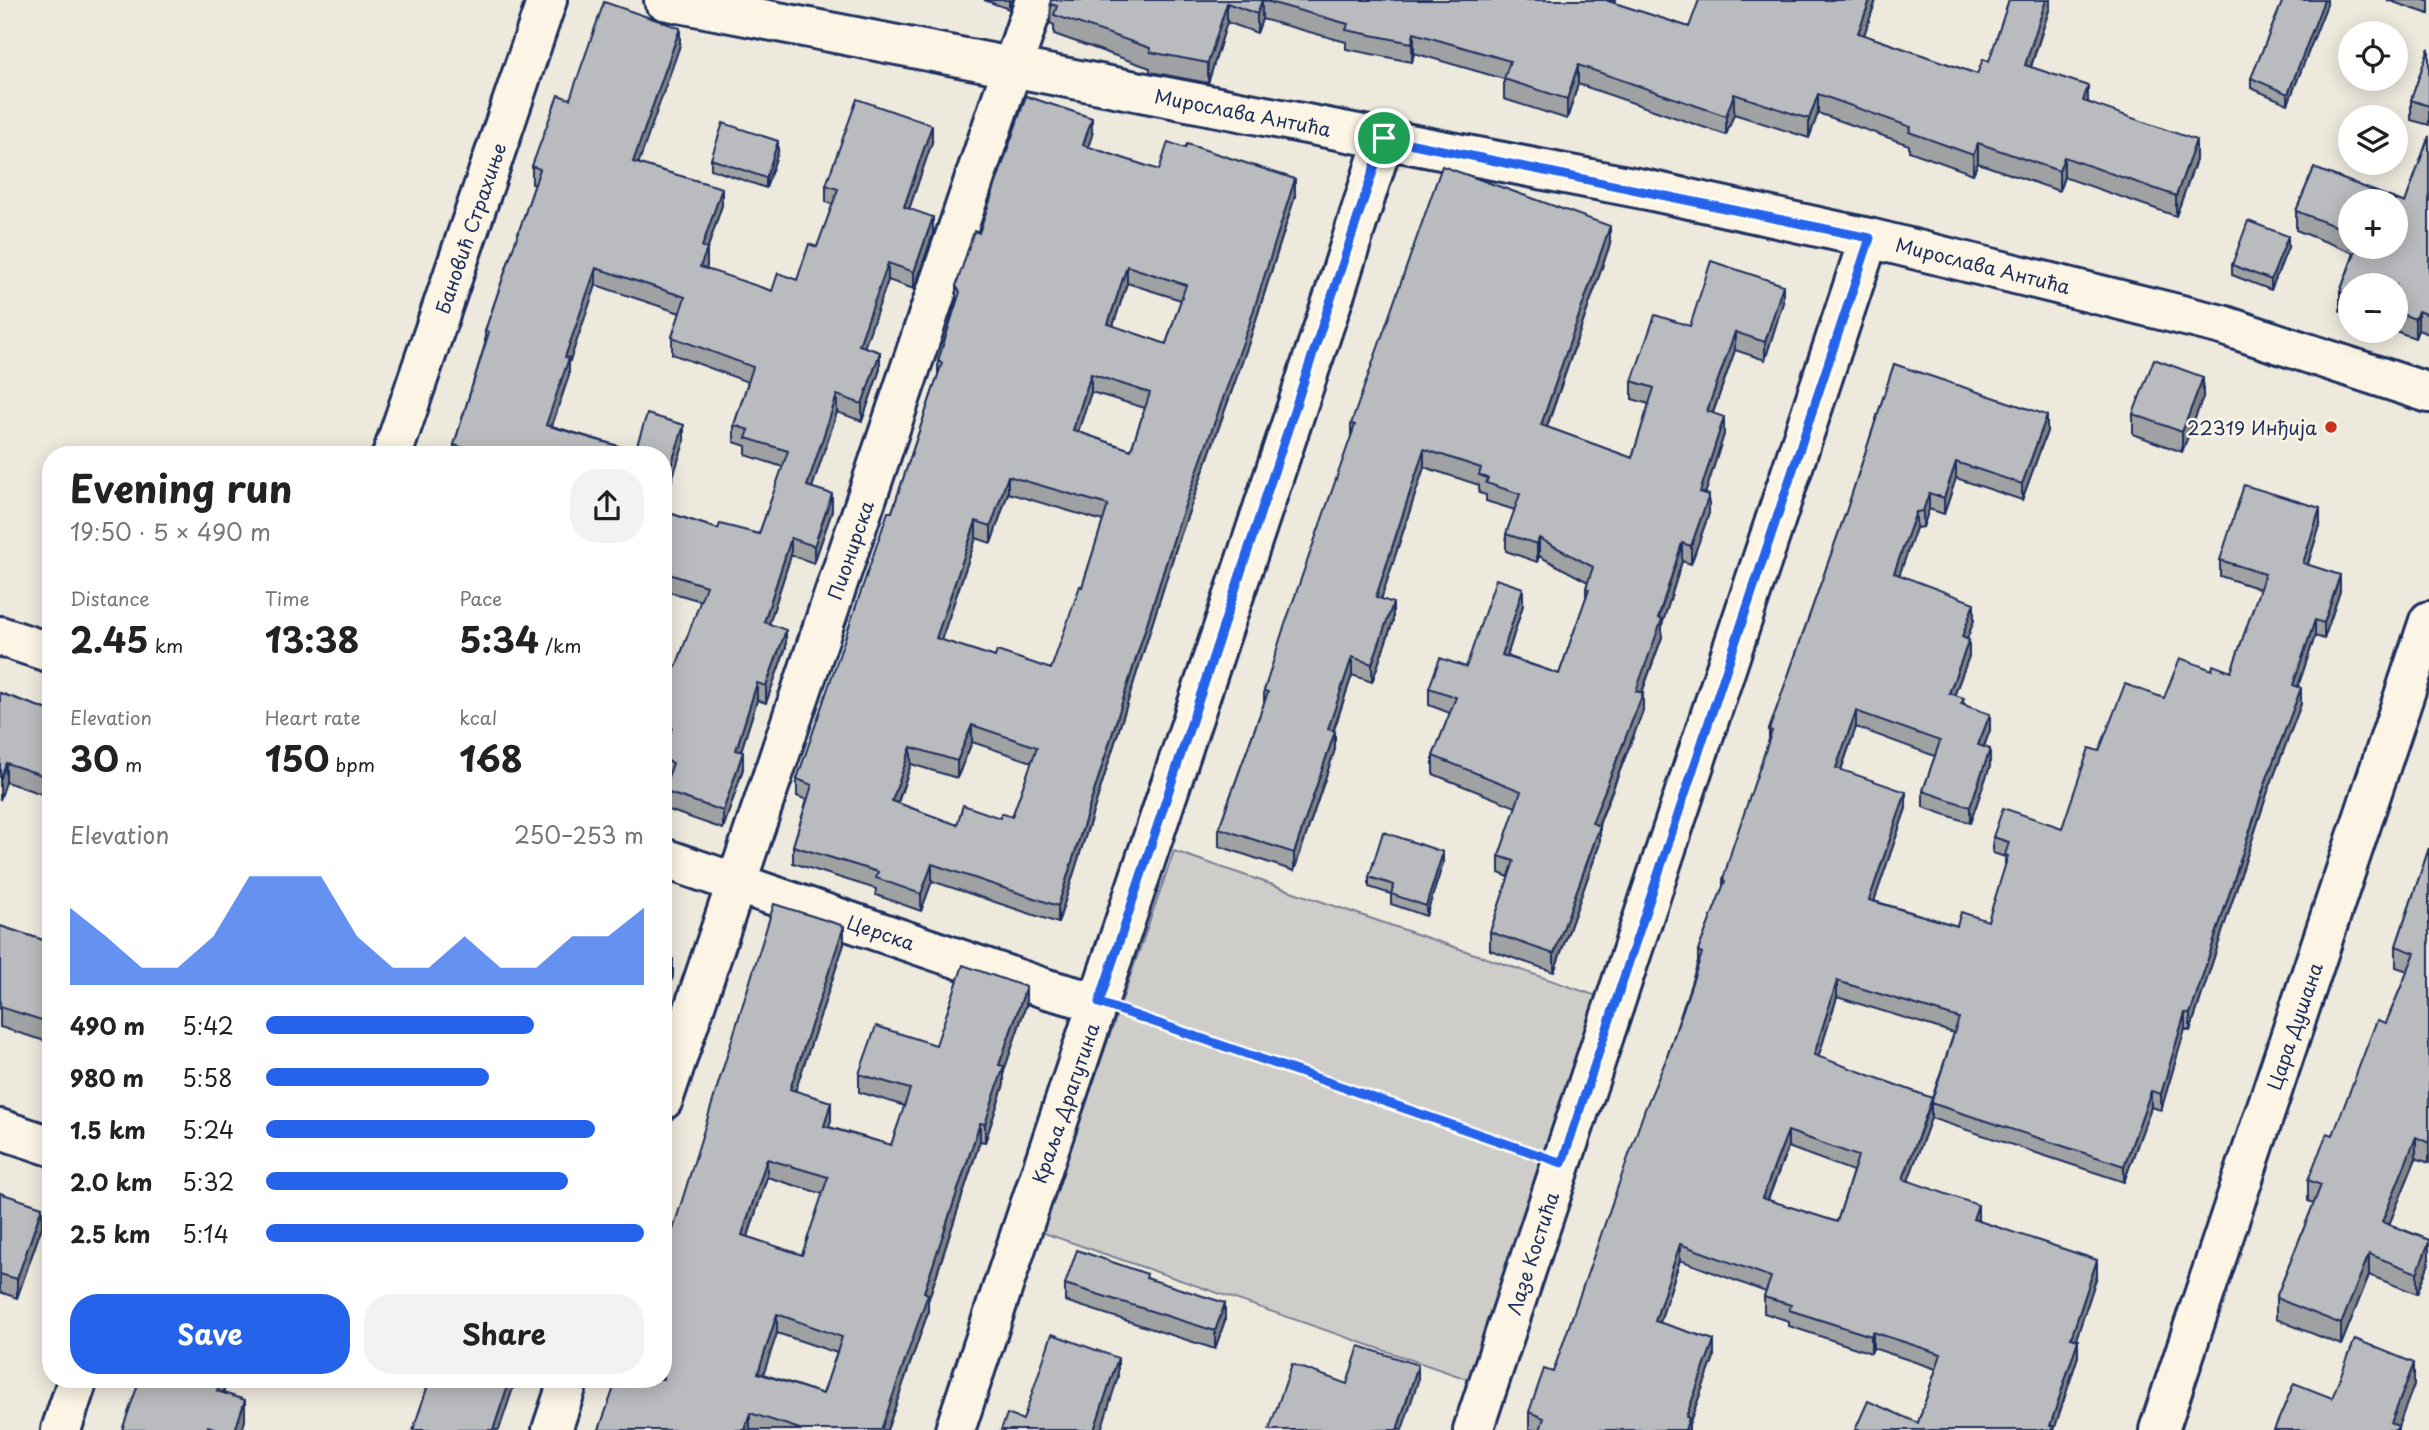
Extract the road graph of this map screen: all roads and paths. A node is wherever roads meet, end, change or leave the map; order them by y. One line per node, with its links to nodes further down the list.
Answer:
1 (547, 0): 8 (street, Бановић Страхиње)
2 (664, 0): 4 (street, Мирослава Антића)
3 (1035, 0): 4 (street, Пионирска)
4 (1012, 69): 5 (street, Мирослава Антића); 13 (street, Пионирска)
5 (1384, 138): 6 (street, Мирослава Антића); 14 (street, Краља Драгутина)
6 (1870, 238): 7 (street, Мирослава Антића); 18 (street, Лазе Костића)
7 (2429, 393)
8 (395, 446)
9 (2429, 621): 25 (street, Цара Душана)
10 (0, 636): 11 (street)
11 (42, 650)
12 (672, 861): 13 (street, Церска)
13 (737, 882): 14 (street, Церска); 15 (street, Пионирска)
14 (1099, 1003): 18 (path); 23 (street, Краља Драгутина)
15 (672, 1073)
16 (0, 1129): 17 (street)
17 (42, 1143)
18 (1562, 1163): 24 (street, Лазе Костића)
19 (75, 1388): 21 (street)
20 (566, 1388): 22 (street)
21 (61, 1430)
22 (552, 1430)
23 (955, 1430)
24 (1473, 1430)
25 (2159, 1430)

